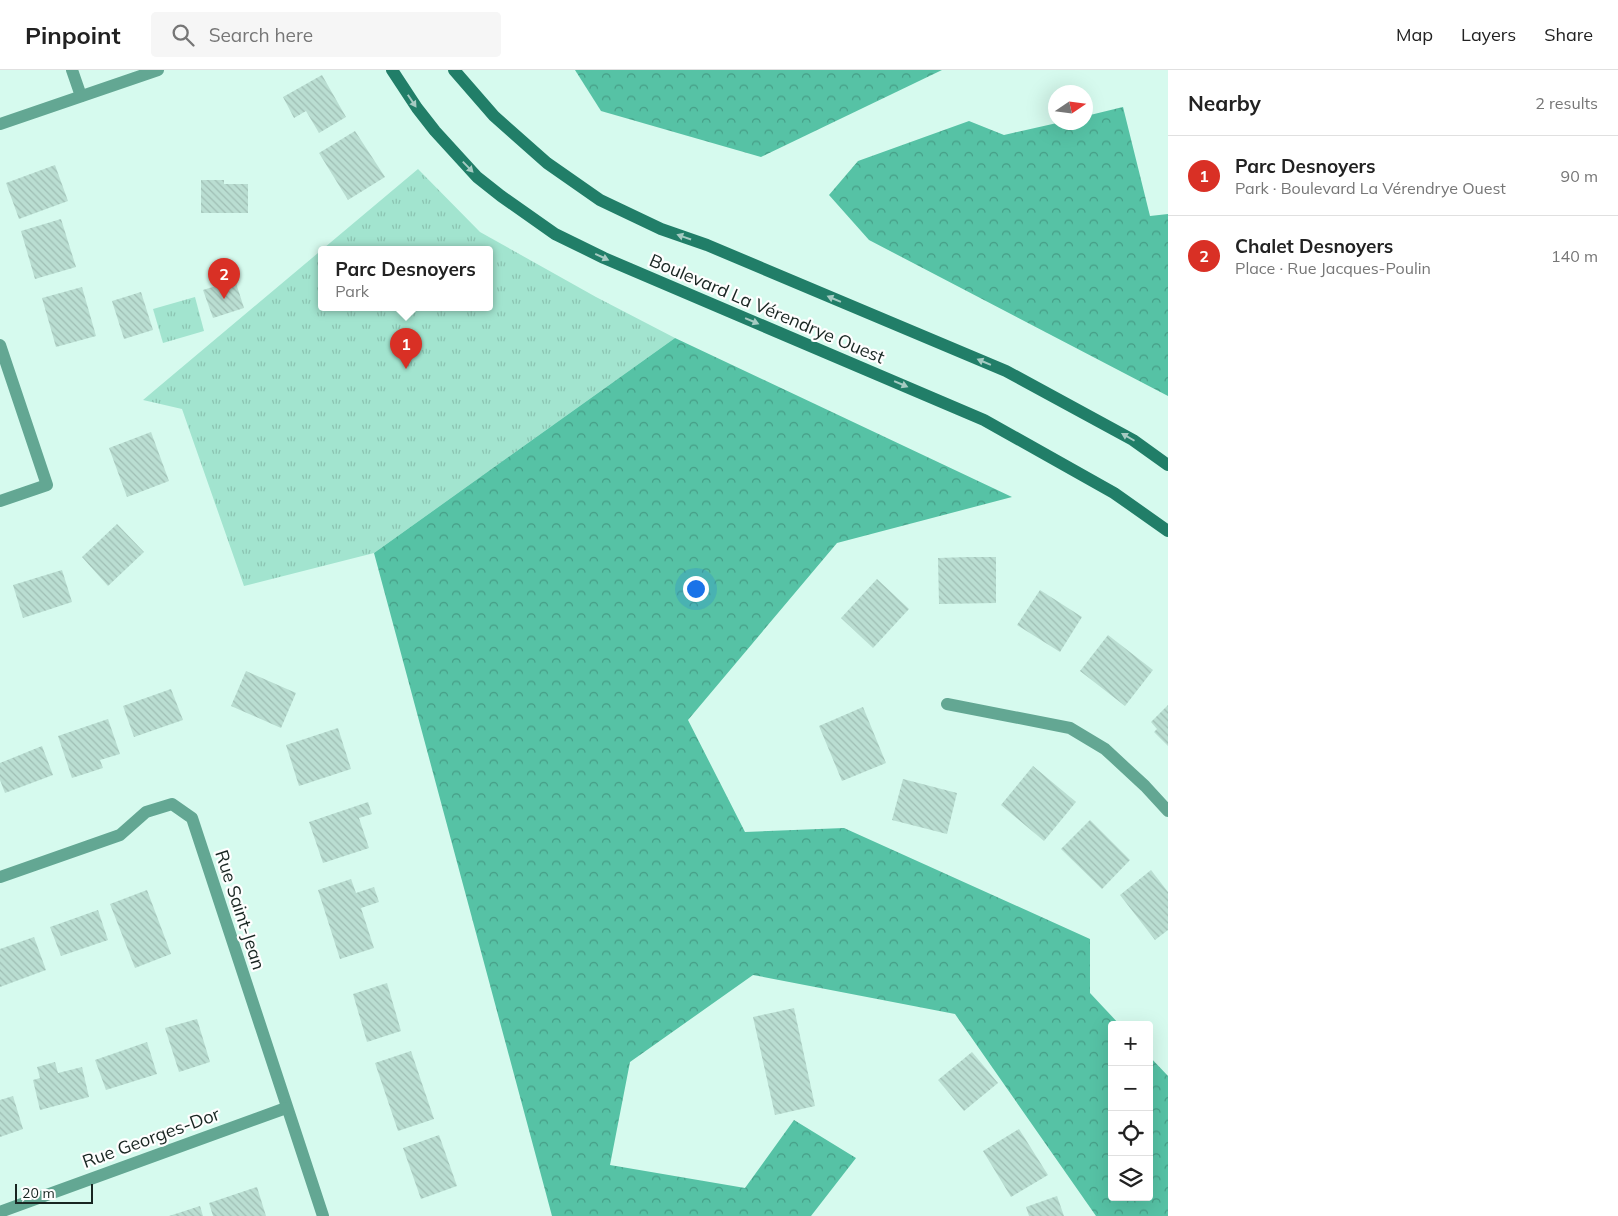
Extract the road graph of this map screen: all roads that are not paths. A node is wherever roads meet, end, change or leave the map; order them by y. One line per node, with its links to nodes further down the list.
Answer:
1 (72, 70): 5 (street)
2 (158, 70): 5 (street)
3 (392, 70): 10 (main road, Boulevard La Vérendrye Ouest, one-way to 10)
4 (454, 70): 8 (main road, Boulevard La Vérendrye Ouest, one-way to 4)
5 (81, 96): 6 (street)
6 (0, 124)
7 (0, 345): 9 (street)
8 (1168, 465)
9 (0, 501)
10 (1168, 531)
11 (947, 704): 12 (street)
12 (1168, 811)
13 (0, 878): 14 (street, Rue Saint-Jean)
14 (286, 1108): 15 (street, Rue Georges-Dor); 16 (street, Rue Saint-Jean)
15 (0, 1212)
16 (323, 1216)

